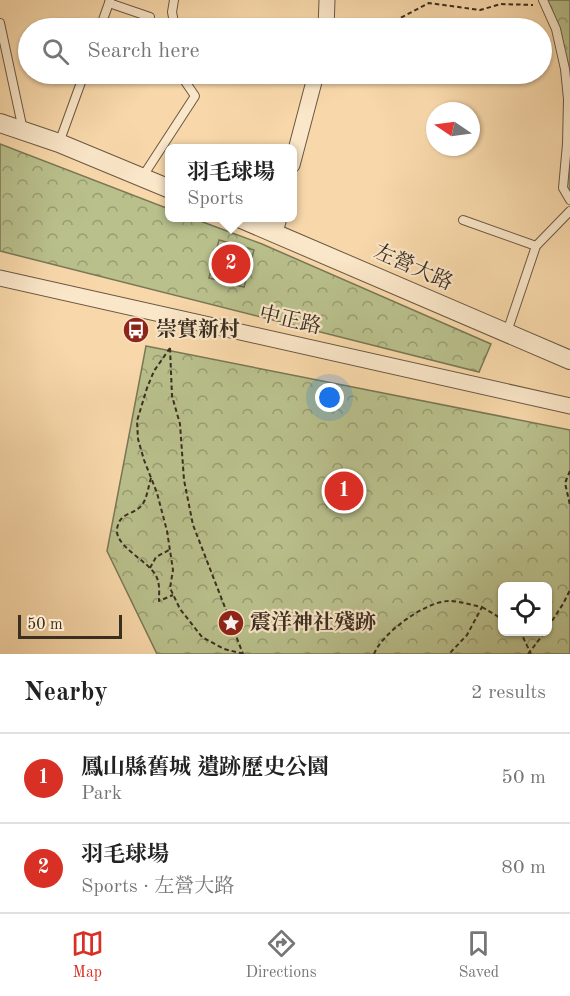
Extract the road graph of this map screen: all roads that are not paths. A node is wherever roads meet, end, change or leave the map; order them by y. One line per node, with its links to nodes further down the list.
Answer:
1 (174, 0): 7 (lane)
2 (327, 0): 8 (street)
3 (543, 0): 9 (lane)
4 (109, 2): 5 (lane); 6 (lane)
5 (150, 17)
6 (103, 18)
7 (173, 18)
8 (326, 18)
9 (551, 18)
10 (552, 19): 21 (lane)
11 (0, 23): 16 (lane)
12 (80, 84): 17 (lane)
13 (187, 84): 19 (lane)
14 (313, 84): 18 (street)
15 (0, 123): 16 (street)
16 (23, 131): 17 (street)
17 (59, 143): 19 (street)
18 (297, 146)
19 (142, 177): 20 (street)
20 (165, 187)
21 (570, 200)
22 (570, 211): 26 (lane)
23 (463, 220): 26 (lane)
24 (261, 222): 25 (street, 左營大路)
25 (277, 225): 28 (street, 左營大路)
26 (536, 246): 28 (lane)
27 (0, 278): 30 (street, 中正路)
28 (506, 333): 29 (street, 左營大路)
29 (570, 360)
30 (570, 406)

